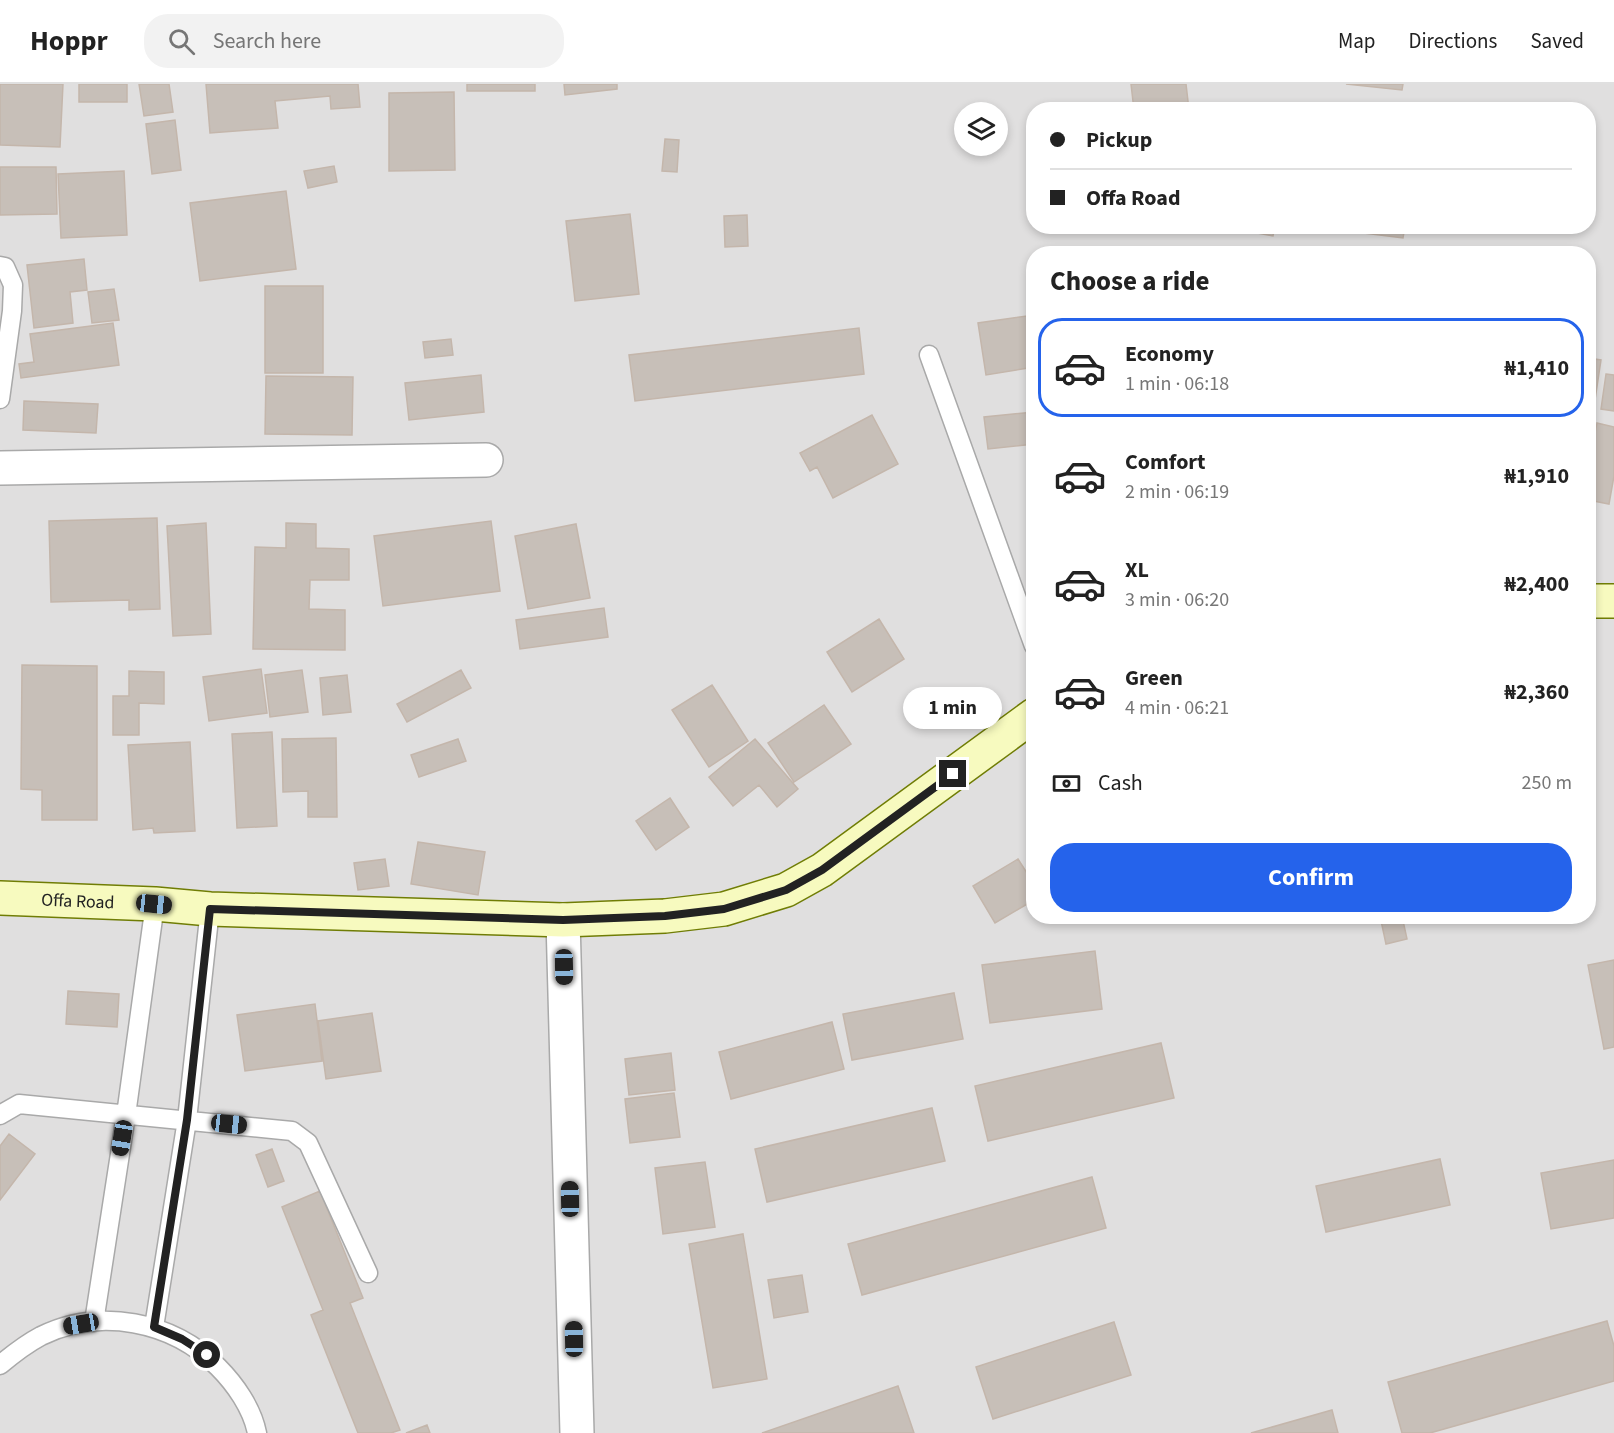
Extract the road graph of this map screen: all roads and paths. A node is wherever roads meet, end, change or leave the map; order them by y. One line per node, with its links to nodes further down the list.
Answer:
1 (0, 266): 3 (lane)
2 (929, 355): 8 (lane)
3 (0, 399)
4 (486, 460): 5 (street)
5 (0, 468)
6 (1596, 601): 7 (street)
7 (1614, 601)
8 (1026, 624)
9 (1026, 721): 13 (street, Offa Road)
10 (0, 898): 11 (street, Offa Road)
11 (154, 904): 12 (street, Offa Road); 15 (lane)
12 (210, 909): 13 (street, Offa Road); 16 (lane)
13 (563, 920): 22 (street)
14 (0, 1115): 15 (lane)
15 (126, 1115): 16 (lane); 18 (lane)
16 (187, 1120): 17 (lane); 19 (lane)
17 (368, 1273)
18 (94, 1322): 19 (lane); 20 (lane)
19 (154, 1327): 21 (lane)
20 (0, 1365)
21 (257, 1433)
22 (577, 1433)

